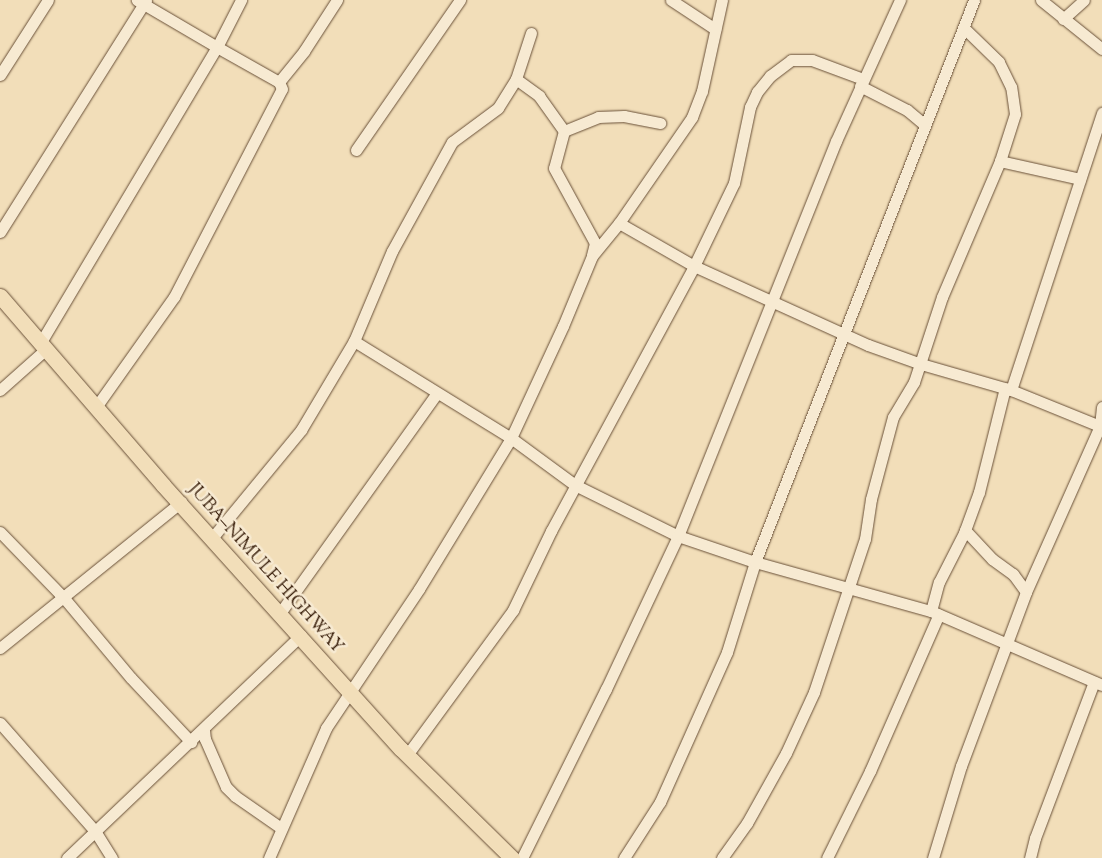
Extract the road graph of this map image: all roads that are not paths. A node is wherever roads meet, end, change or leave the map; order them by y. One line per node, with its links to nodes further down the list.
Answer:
1 (48, 0): 18 (street)
2 (241, 0): 16 (street)
3 (337, 0): 20 (street)
4 (460, 0): 26 (street)
5 (671, 0): 14 (street)
6 (722, 0): 14 (street)
7 (900, 0): 21 (street)
8 (974, 0): 13 (street)
9 (1042, 0): 12 (street)
10 (1084, 0): 12 (street)
11 (142, 2): 16 (street); 30 (street)
12 (1063, 19): 17 (street)
13 (964, 28): 24 (street); 27 (street)
14 (715, 29): 29 (street)
15 (531, 33): 19 (street)
16 (217, 47): 20 (street); 37 (street)
17 (1102, 49)
18 (0, 75)
19 (516, 79): 25 (street); 36 (street)
20 (279, 82): 42 (street)
21 (861, 82): 24 (street); 32 (street); 34 (street)
22 (1102, 113): 28 (street)
23 (660, 123): 25 (street)
24 (925, 125): 35 (street)
25 (564, 131): 31 (street)
26 (356, 150)
27 (1000, 161): 28 (street); 38 (street)
28 (1080, 179): 39 (street)
29 (620, 223): 31 (street); 32 (street)
30 (0, 232)
31 (592, 256): 45 (street)
32 (694, 266): 34 (street); 46 (street)
33 (0, 296): 37 (main road, JUBA–NIMULE HIGHWAY)
34 (772, 302): 35 (street); 50 (street)
35 (844, 334): 38 (street); 52 (street)
36 (354, 341): 41 (street); 51 (street)
37 (43, 346): 40 (street); 42 (main road, JUBA–NIMULE HIGHWAY)
38 (920, 364): 39 (street); 53 (street)
39 (1008, 389): 44 (street); 48 (street)
40 (0, 390)
41 (437, 393): 45 (street); 56 (street)
42 (96, 407): 47 (main road, JUBA–NIMULE HIGHWAY)
43 (1102, 407): 44 (street)
44 (1101, 426): 54 (street)
45 (511, 438): 46 (street); 63 (street)
46 (575, 485): 50 (street); 67 (street)
47 (181, 502): 51 (main road, JUBA–NIMULE HIGHWAY); 55 (street)
48 (965, 530): 54 (street); 57 (street)
49 (0, 532): 55 (street)
50 (678, 536): 52 (street); 74 (street)
51 (212, 538): 56 (main road, JUBA–NIMULE HIGHWAY)
52 (755, 562): 53 (street); 75 (street)
53 (849, 590): 57 (street); 76 (street)
54 (1026, 592): 59 (street)
55 (64, 598): 60 (street); 66 (street)
56 (280, 613): 58 (main road, JUBA–NIMULE HIGHWAY)
57 (935, 613): 59 (street); 77 (street)
58 (301, 635): 63 (main road, JUBA–NIMULE HIGHWAY); 65 (street)
59 (1008, 643): 62 (street); 78 (street)
60 (0, 648)
61 (1102, 672): 62 (street)
62 (1098, 683): 79 (street)
63 (350, 693): 67 (main road, JUBA–NIMULE HIGHWAY); 68 (street)
64 (0, 723): 69 (street)
65 (204, 730): 66 (street); 68 (street)
66 (191, 742): 69 (street)
67 (407, 755): 73 (main road, JUBA–NIMULE HIGHWAY)
68 (281, 828): 72 (street)
69 (95, 831): 70 (street); 71 (street)
70 (67, 858)
71 (112, 858)
72 (268, 858)
73 (512, 858)
74 (522, 858)
75 (624, 858)
76 (722, 858)
77 (828, 858)
78 (933, 858)
79 (1030, 858)

